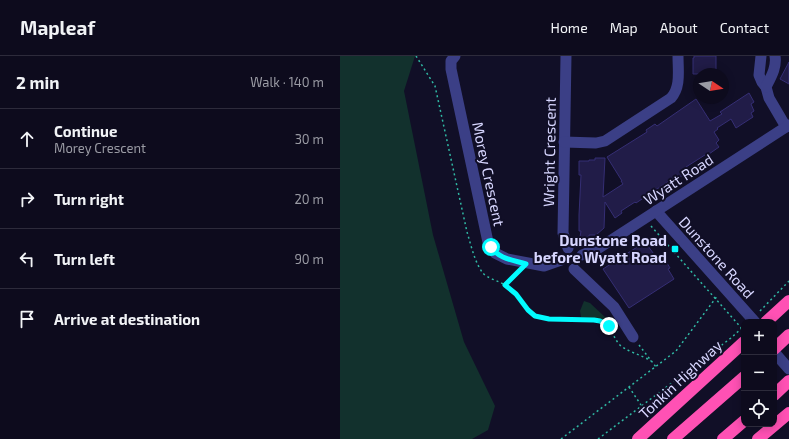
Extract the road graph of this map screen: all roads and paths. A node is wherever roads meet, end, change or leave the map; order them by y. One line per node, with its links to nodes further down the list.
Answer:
1 (416, 56): 17 (path)
2 (455, 56): 14 (street, Morey Crescent)
3 (566, 56): 9 (street, Wright Crescent)
4 (678, 56): 9 (street)
5 (761, 56): 7 (street)
6 (775, 56): 7 (street)
7 (766, 86): 8 (street)
8 (788, 126): 10 (street, Wyatt Road)
9 (564, 142): 11 (street, Wright Crescent)
10 (651, 215): 12 (street, Wyatt Road); 18 (path); 21 (street, Dunstone Road); 22 (street, Dunstone Road)
11 (568, 248): 12 (street); 13 (street)
12 (582, 255): 15 (street)
13 (560, 260): 14 (street, Morey Crescent); 15 (street)
14 (526, 264): 17 (path)
15 (574, 269): 25 (street)
16 (789, 281): 20 (path)
17 (505, 285): 31 (path)
18 (715, 299): 23 (path); 32 (path)
19 (789, 301): 20 (highway)
20 (768, 315)
21 (744, 319)
22 (752, 319)
23 (741, 328)
24 (789, 335): 28 (highway)
25 (633, 336): 31 (path)
26 (738, 342): 38 (path); 43 (highway, Tonkin Highway)
27 (777, 345): 30 (street)
28 (777, 348)
29 (777, 354): 33 (street)
30 (789, 359)
31 (651, 361): 32 (path)
32 (656, 367): 36 (path)
33 (789, 368)
34 (741, 380): 44 (highway)
35 (789, 381): 37 (highway)
36 (630, 387): 38 (path); 41 (path)
37 (777, 392)
38 (641, 405): 42 (path)
39 (789, 413): 46 (highway)
40 (741, 424): 45 (highway)
41 (561, 439)
42 (598, 439)
43 (638, 439)
44 (673, 439)
45 (723, 439)
46 (758, 439)

